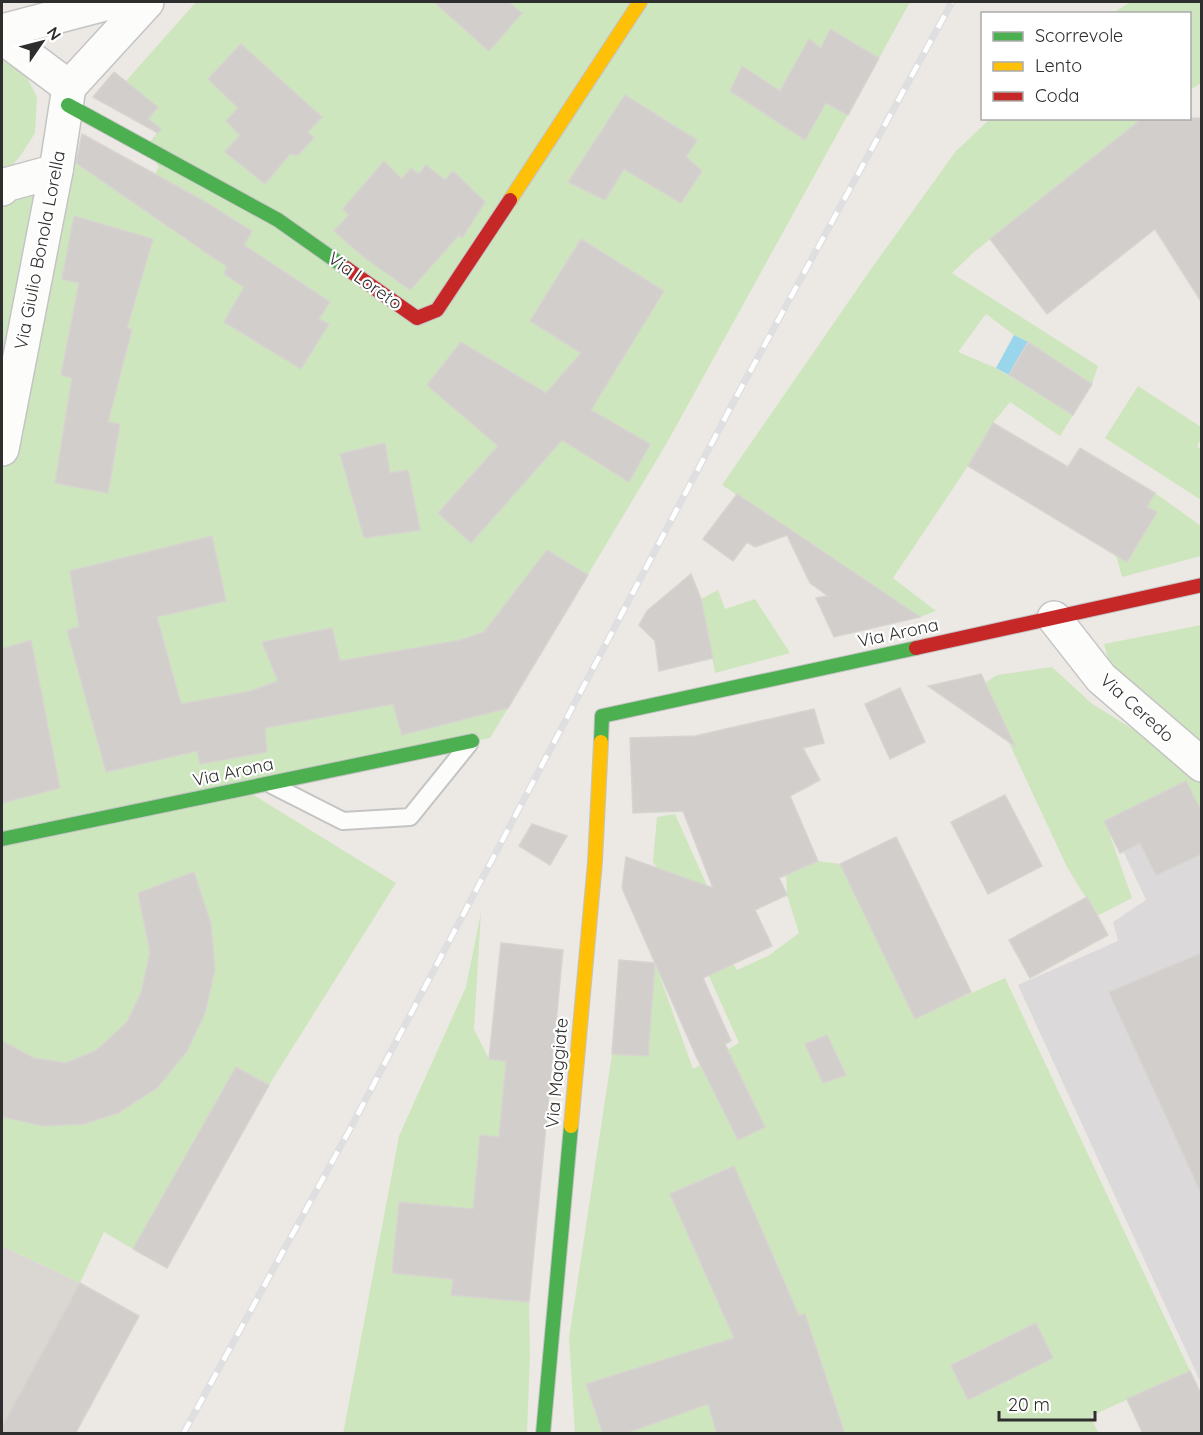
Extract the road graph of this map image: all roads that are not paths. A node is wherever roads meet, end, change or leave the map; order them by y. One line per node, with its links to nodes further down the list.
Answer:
1 (112, 2): 4 (street)
2 (147, 2): 6 (street)
3 (640, 2): 6 (main road, Via Loreto)
4 (2, 31)
5 (2, 37): 6 (street, Via Loreto)
6 (68, 96): 7 (street, Via Giulio Bonola Lorella)
7 (56, 171): 8 (street); 9 (street, Via Giulio Bonola Lorella)
8 (2, 189)
9 (2, 448)
10 (1202, 585): 11 (main road, Via Arona)
11 (1054, 618): 12 (main road, Via Arona); 14 (street, Via Ceredo)
12 (602, 716): 17 (main road, Via Maggiate)
13 (472, 741): 15 (main road, Via Arona); 15 (lane)
14 (1202, 765)
15 (268, 783): 16 (main road, Via Arona)
16 (2, 839)
17 (543, 1434)

